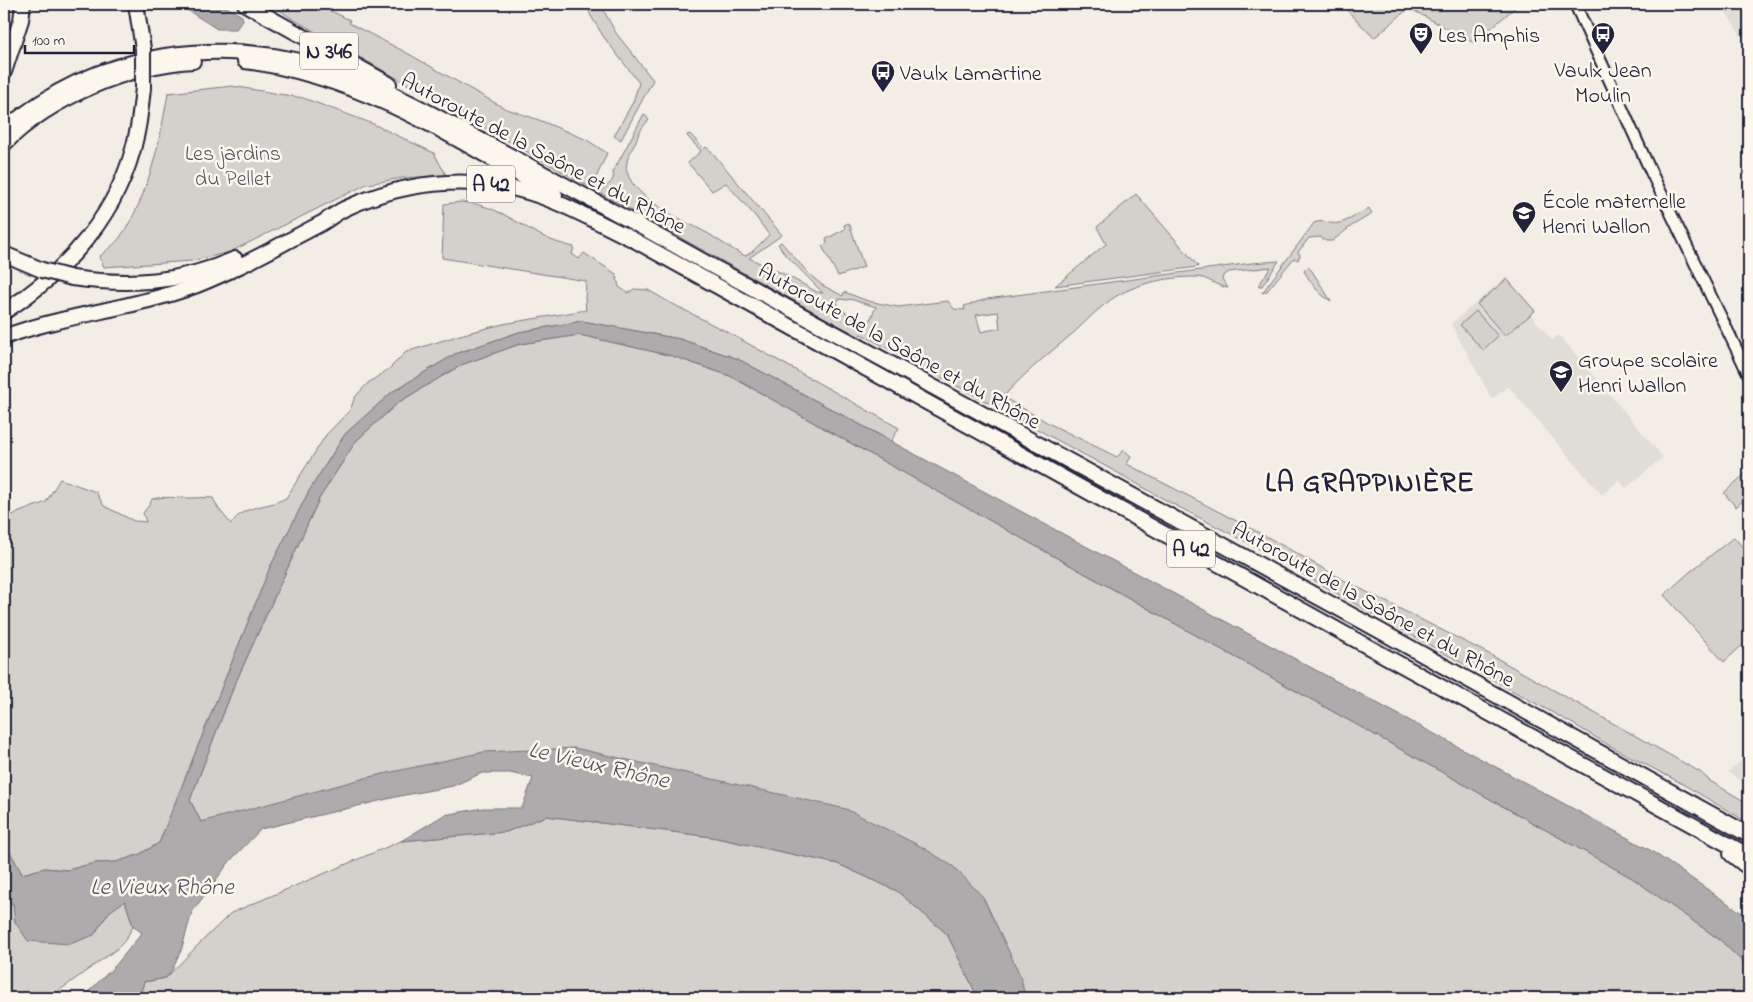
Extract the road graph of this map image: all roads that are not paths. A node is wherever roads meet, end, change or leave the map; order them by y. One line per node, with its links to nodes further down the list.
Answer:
1 (23, 4): 5 (highway)
2 (136, 4): 12 (highway, bridge)
3 (245, 4): 6 (highway, N 346)
4 (1575, 4): 14 (street)
5 (4, 72)
6 (410, 103): 7 (highway, Autoroute de la Saône et du Rhône / A 42); 15 (highway, Autoroute de la Saône et du Rhône / A 42)
7 (4, 131)
8 (4, 144): 9 (highway)
9 (634, 240): 11 (highway, Autoroute de la Saône et du Rhône / A 42); 16 (highway, Autoroute de la Saône et du Rhône / A 42)
10 (4, 254): 11 (highway, bridge)
11 (241, 261): 13 (highway)
12 (4, 312)
13 (4, 338)
14 (1749, 375)
15 (1749, 834)
16 (1713, 836): 17 (highway, Autoroute de la Saône et du Rhône / A 42); 18 (highway)
17 (1749, 856)
18 (1749, 868)

